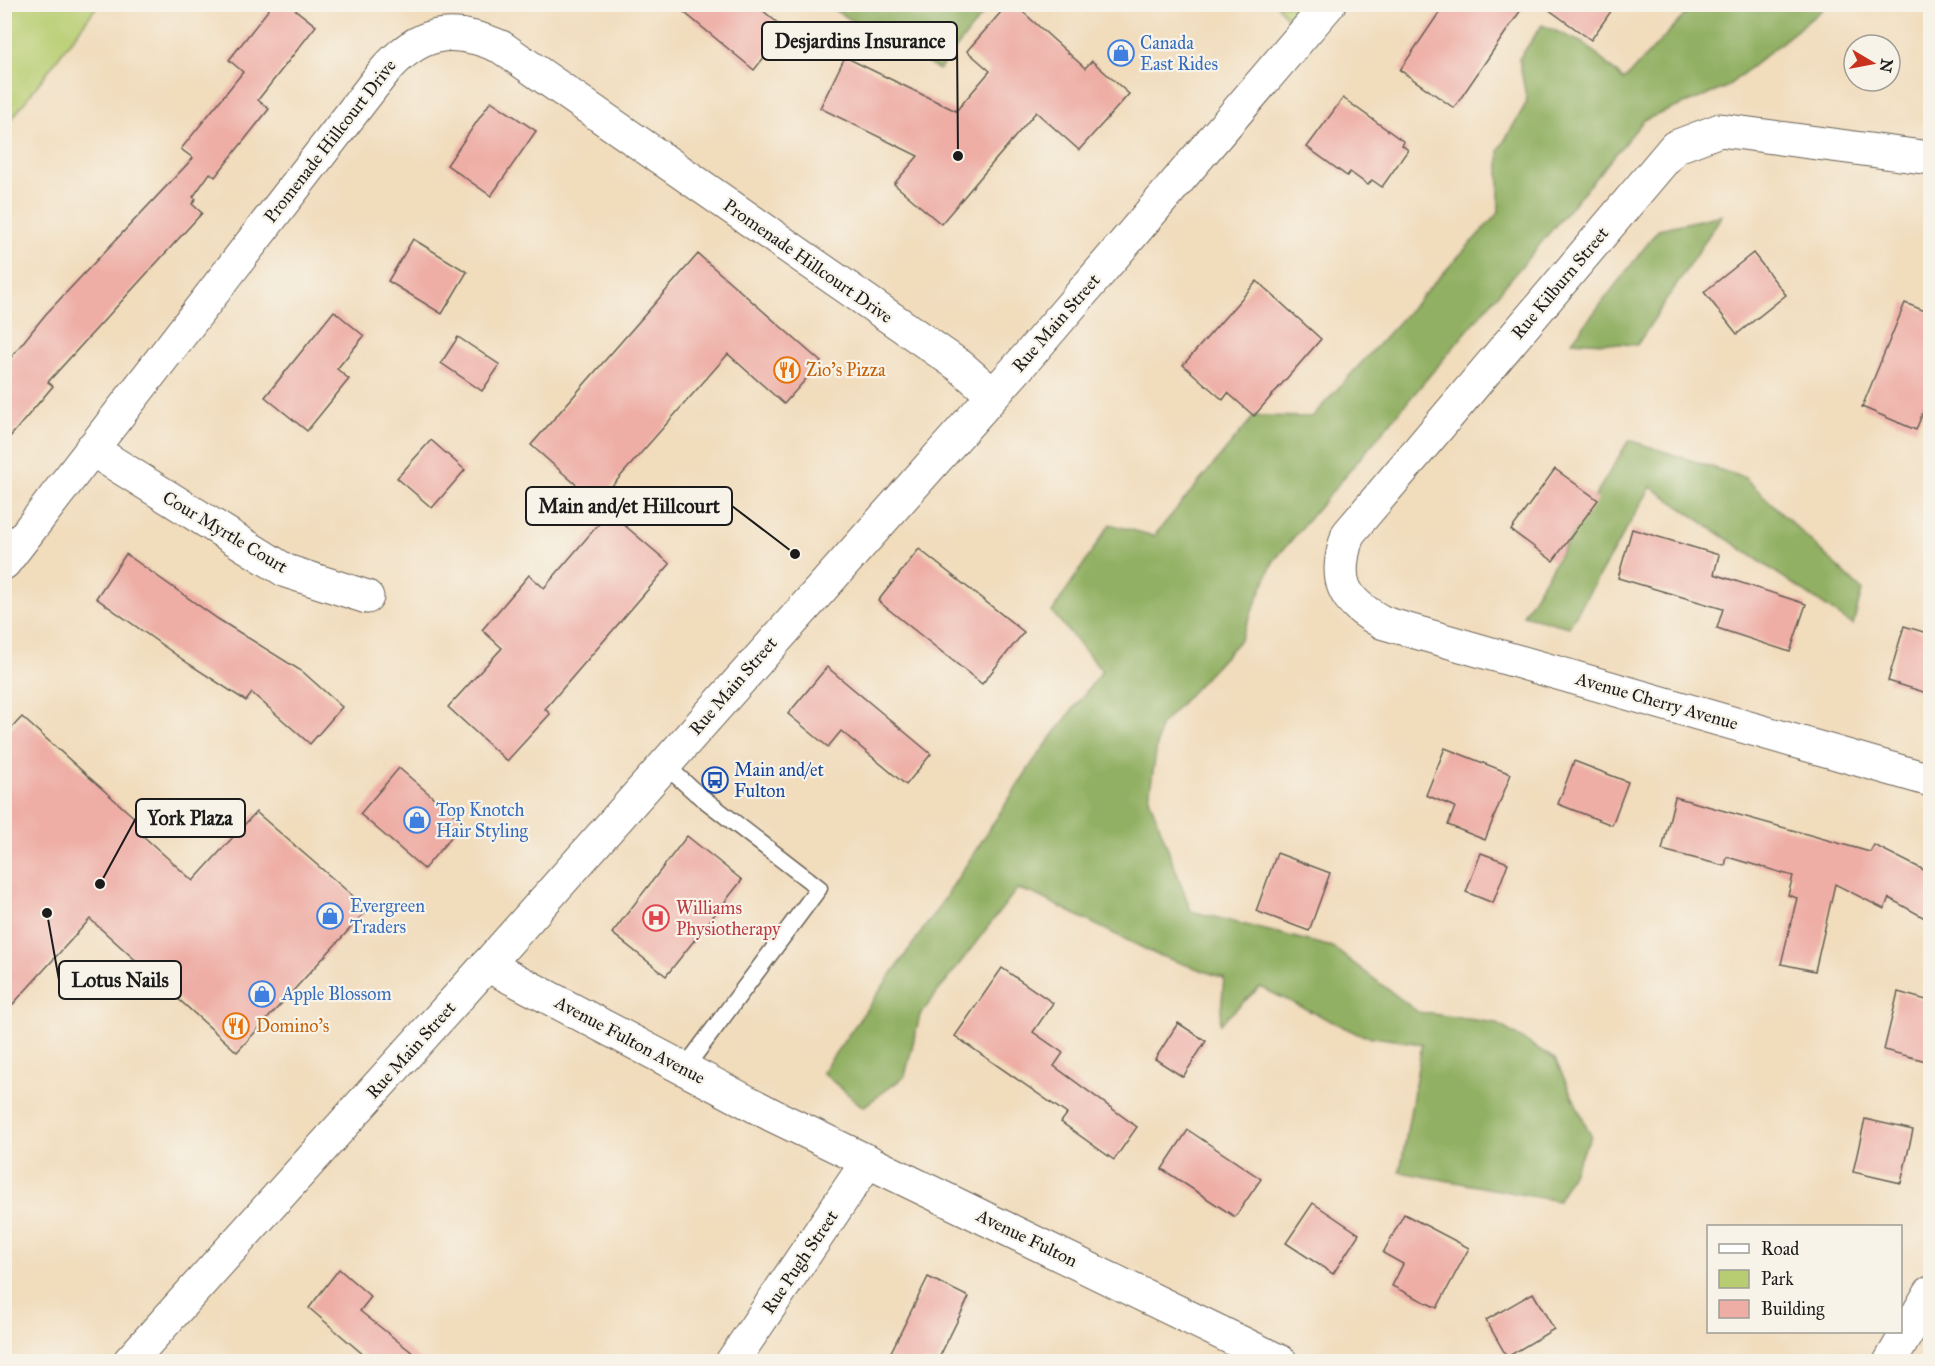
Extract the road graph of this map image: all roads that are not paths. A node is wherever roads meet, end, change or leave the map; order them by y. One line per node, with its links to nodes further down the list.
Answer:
1 (1329, 4): 3 (street, Rue Main Street)
2 (1930, 158): 7 (street, Rue Kilburn Street)
3 (992, 394): 4 (street, Promenade Hillcourt Drive); 8 (street, Rue Main Street)
4 (91, 449): 5 (street, Promenade Hillcourt Drive); 6 (street, Cour Myrtle Court)
5 (4, 563)
6 (367, 597)
7 (1384, 623): 9 (street, Avenue Cherry Avenue)
8 (665, 765): 10 (street, Rue Main Street); 11 (lane)
9 (1930, 780)
10 (487, 965): 11 (street, Avenue Fulton Avenue); 15 (street, Rue Main Street)
11 (684, 1069): 12 (street, Avenue Fulton Avenue)
12 (772, 1115): 13 (street, Avenue Fulton)
13 (868, 1161): 16 (street, Rue Pugh Street); 17 (street, Avenue Fulton)
14 (1930, 1293): 18 (street)
15 (129, 1362)
16 (732, 1362)
17 (1281, 1362)
18 (1890, 1362)

